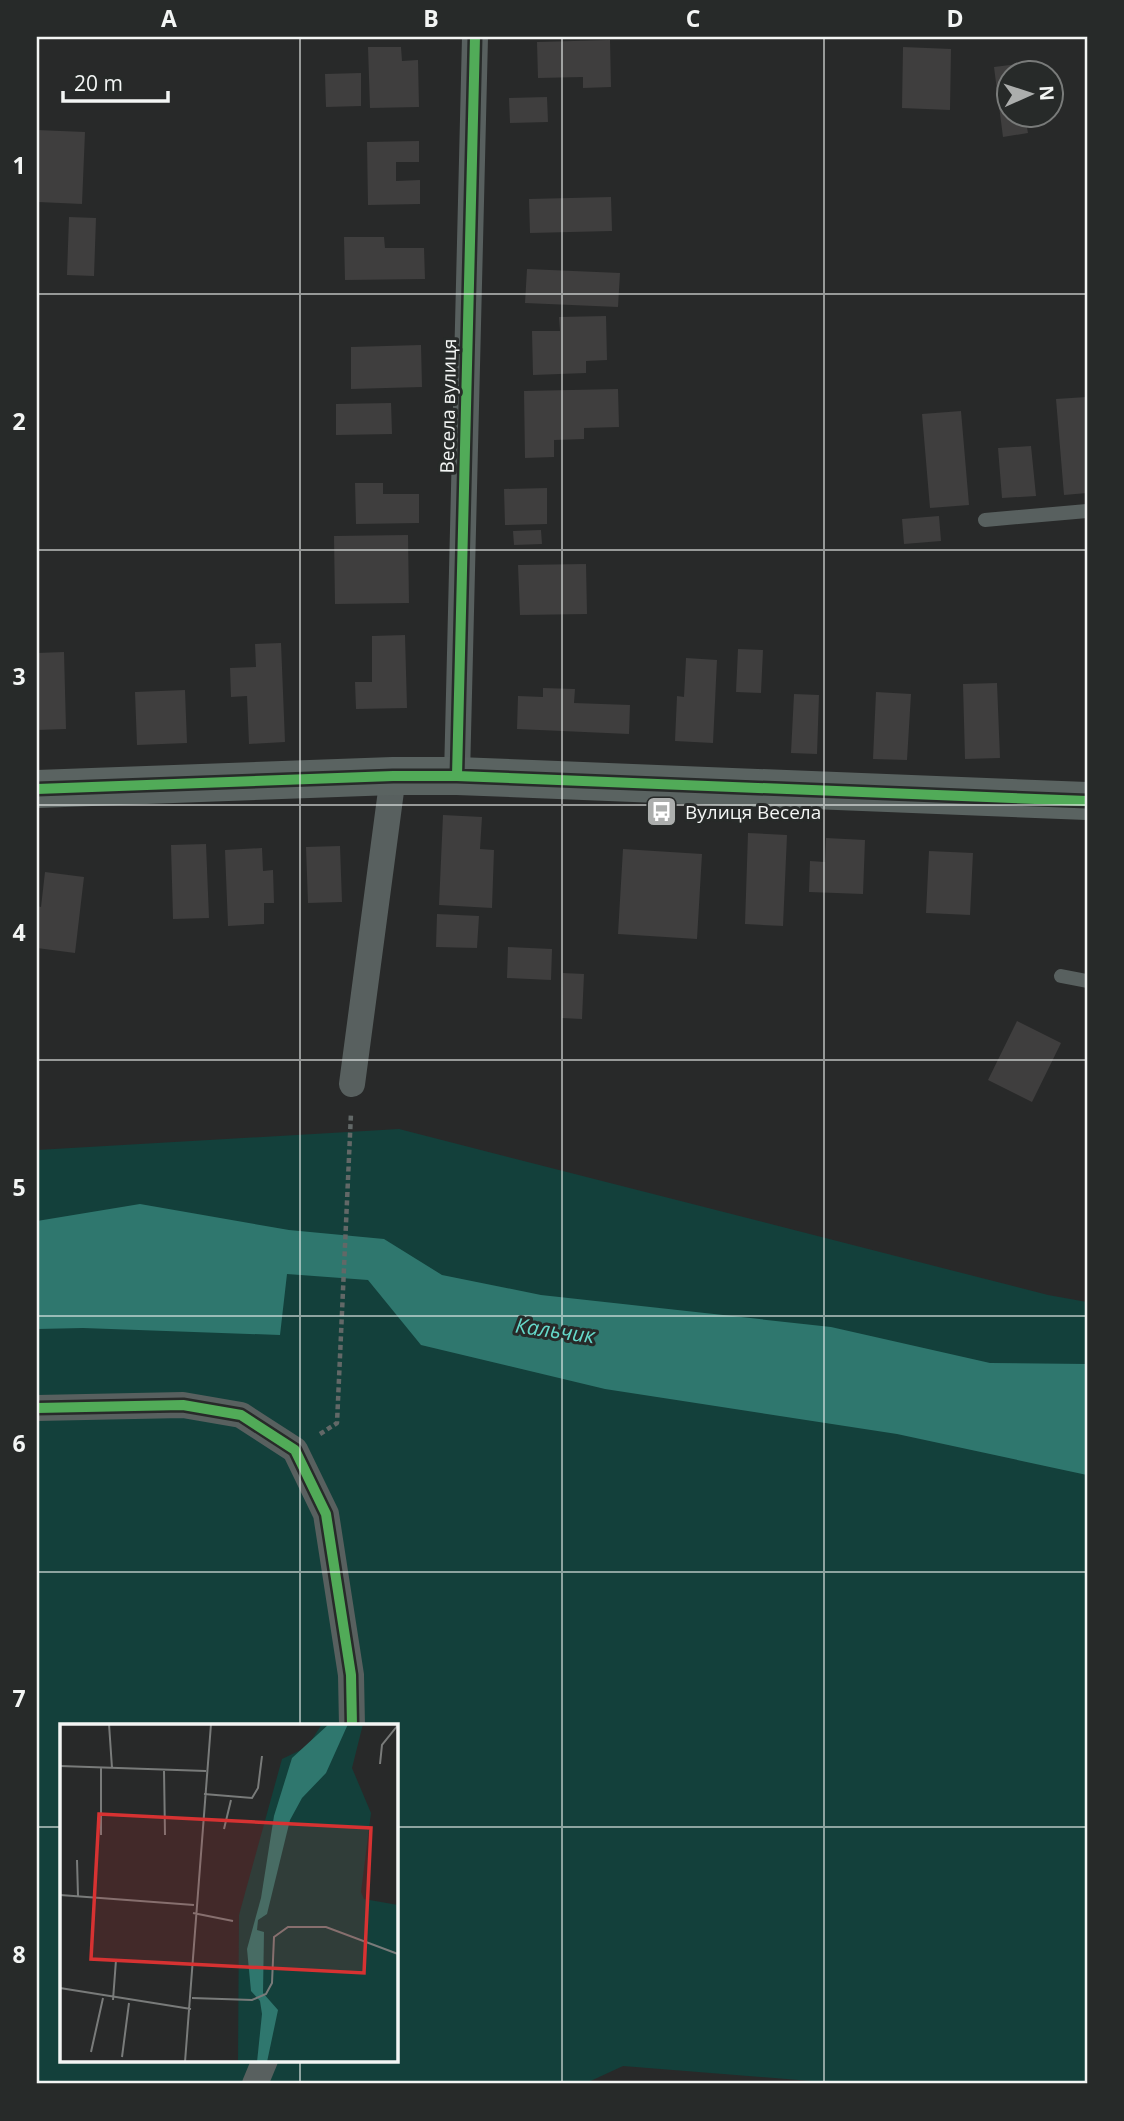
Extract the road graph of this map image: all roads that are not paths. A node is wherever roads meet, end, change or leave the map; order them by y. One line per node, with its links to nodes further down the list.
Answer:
1 (475, 37): 5 (street, Весела вулиця)
2 (1087, 511): 3 (lane)
3 (985, 520)
4 (393, 776): 5 (street); 6 (street); 10 (street)
5 (457, 776): 7 (street)
6 (37, 789)
7 (1087, 801)
8 (1061, 976): 9 (lane)
9 (1087, 981)
10 (352, 1084)
11 (37, 1408): 12 (street)
12 (352, 1724)
13 (264, 2062): 14 (street)
14 (255, 2084)

